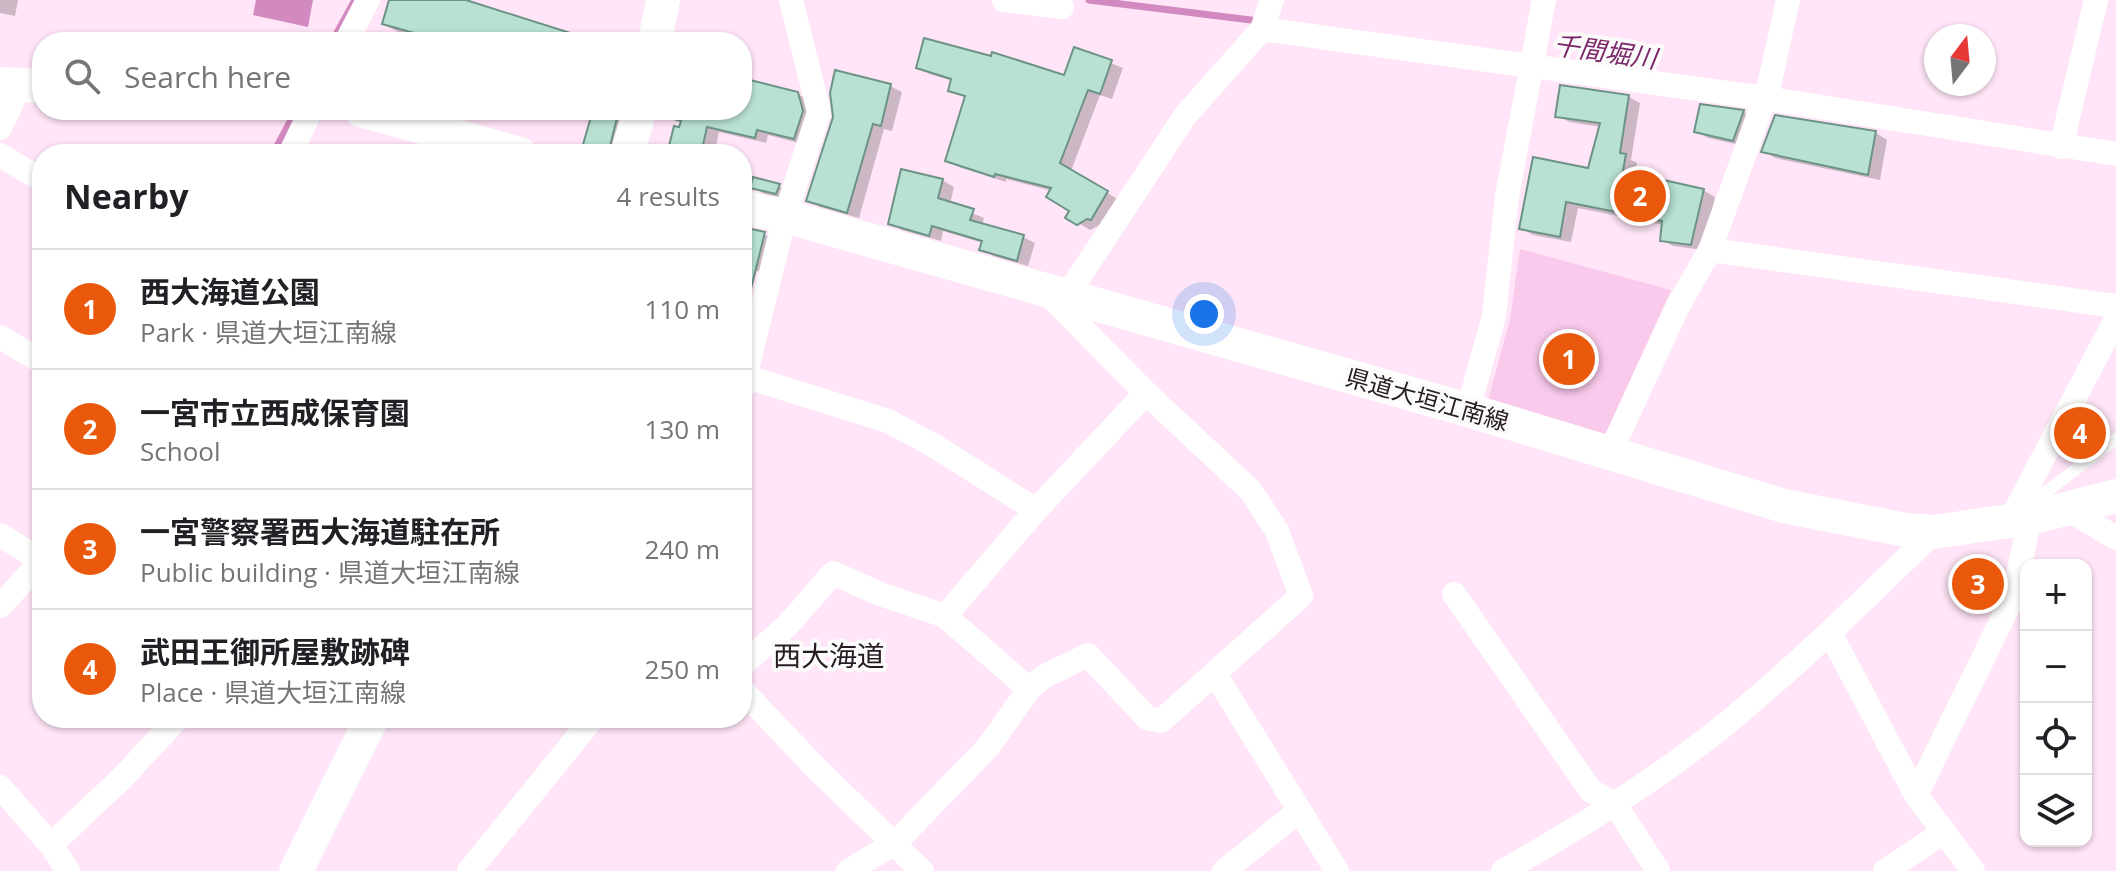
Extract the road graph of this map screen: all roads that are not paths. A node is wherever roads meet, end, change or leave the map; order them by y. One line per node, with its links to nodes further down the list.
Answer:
1 (368, 0): 10 (street)
2 (663, 0): 11 (main road)
3 (791, 0): 27 (street)
4 (1004, 0): 8 (street)
5 (1544, 0): 12 (street)
6 (1788, 0): 14 (street)
7 (2096, 0): 19 (street)
8 (1062, 7)
9 (1267, 14): 12 (street); 29 (street)
10 (351, 32)
11 (657, 32)
12 (1531, 57): 14 (street); 37 (street)
13 (21, 85): 18 (street)
14 (1767, 92): 19 (street); 28 (street)
15 (306, 120): 20 (street)
16 (397, 120): 21 (main road)
17 (637, 120): 22 (main road)
18 (0, 128)
19 (2064, 136): 23 (street)
20 (295, 144)
21 (484, 144)
22 (630, 144)
23 (2116, 154)
24 (0, 155): 25 (street)
25 (32, 174)
26 (752, 209): 27 (main road, 県道大垣江南線)
27 (785, 216): 29 (main road, 県道大垣江南線); 33 (street)
28 (1710, 250): 30 (street); 39 (street)
29 (1055, 294): 36 (street); 37 (main road, 県道大垣江南線)
30 (2116, 306)
31 (2116, 319): 43 (street)
32 (0, 337): 34 (street)
33 (752, 350)
34 (32, 356)
35 (752, 385): 42 (street)
36 (1146, 393): 42 (street); 54 (street)
37 (1468, 410): 39 (main road, 県道大垣江南線)
38 (2116, 439): 43 (lane)
39 (1609, 455): 44 (main road, 県道大垣江南線)
40 (2116, 496): 41 (main road, 県道大垣江南線)
41 (2067, 509): 43 (main road, 県道大垣江南線); 46 (street)
42 (1036, 510): 51 (street)
43 (2020, 518): 44 (main road, 県道大垣江南線); 61 (street)
44 (1934, 532): 52 (street)
45 (0, 535): 47 (street)
46 (2116, 538)
47 (32, 555)
48 (32, 572): 50 (street)
49 (1454, 594): 62 (street)
50 (0, 606)
51 (945, 616): 53 (street); 55 (street)
52 (1830, 633): 61 (street); 62 (street)
53 (752, 656)
54 (1215, 674): 55 (street); 63 (street)
55 (1029, 689): 65 (street)
56 (752, 701): 65 (street)
57 (169, 728): 66 (street)
58 (367, 728): 68 (main road)
59 (585, 728): 69 (street)
60 (0, 787): 66 (street)
61 (1916, 795): 64 (street)
62 (1615, 804): 74 (street); 75 (street)
63 (1299, 811): 72 (street); 73 (street)
64 (1944, 832): 76 (street); 77 (street)
65 (895, 843): 70 (street); 71 (street)
66 (51, 845): 67 (street)
67 (68, 871)
68 (296, 871)
69 (469, 871)
70 (848, 871)
71 (922, 871)
72 (1224, 871)
73 (1337, 871)
74 (1503, 871)
75 (1658, 871)
76 (1885, 871)
77 (1973, 871)

